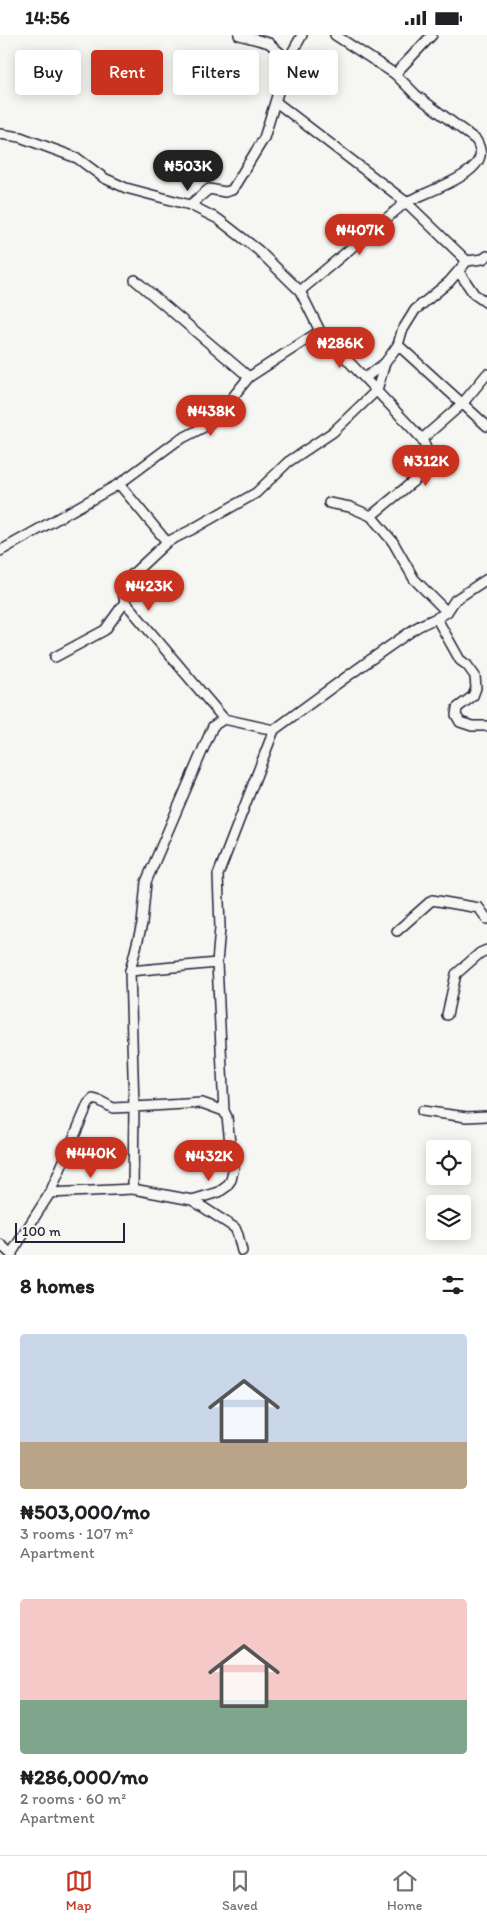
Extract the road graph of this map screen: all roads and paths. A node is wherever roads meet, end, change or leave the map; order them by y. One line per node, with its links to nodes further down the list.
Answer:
1 (239, 35): 5 (street)
2 (302, 35): 6 (street)
3 (432, 35): 7 (street)
4 (337, 36): 7 (street)
5 (277, 50)
6 (294, 50)
7 (395, 74): 11 (street)
8 (278, 95): 9 (street)
9 (276, 103): 11 (street); 12 (street)
10 (0, 134): 12 (street)
11 (406, 202): 14 (street); 17 (street)
12 (190, 205): 17 (street)
13 (487, 256): 14 (street)
14 (467, 261): 15 (street)
15 (459, 272): 18 (street); 20 (street)
16 (135, 280): 23 (street)
17 (300, 291): 19 (street)
18 (487, 303)
19 (320, 331): 23 (street); 24 (street)
20 (398, 345): 21 (street); 26 (street)
21 (385, 363): 24 (street); 25 (street)
22 (487, 374): 26 (street)
23 (249, 377): 29 (street)
24 (365, 378): 25 (street)
25 (377, 390): 28 (street); 32 (street)
26 (462, 404): 27 (street); 28 (street)
27 (487, 426)
28 (422, 439): 31 (street)
29 (119, 484): 32 (street); 33 (street)
30 (328, 503): 31 (street)
31 (371, 516): 36 (street)
32 (167, 542): 35 (street)
33 (1, 548)
34 (487, 579): 36 (street)
35 (125, 602): 38 (street); 39 (street)
36 (447, 612): 37 (street)
37 (437, 619): 40 (street); 41 (street)
38 (55, 657)
39 (224, 719): 41 (street); 46 (street)
40 (487, 726)
41 (274, 730): 45 (street)
42 (487, 919): 43 (street)
43 (398, 931)
44 (487, 950): 47 (street)
45 (217, 963): 46 (street); 49 (street)
46 (130, 971): 48 (street)
47 (447, 1015)
48 (134, 1107): 49 (street); 52 (street); 53 (street)
49 (224, 1111): 54 (street)
50 (422, 1111): 51 (street)
51 (487, 1117)
52 (133, 1189): 53 (street); 54 (street)
53 (50, 1193): 57 (street)
54 (192, 1200): 56 (street)
55 (0, 1244): 57 (street)
56 (242, 1251)
57 (12, 1254)

